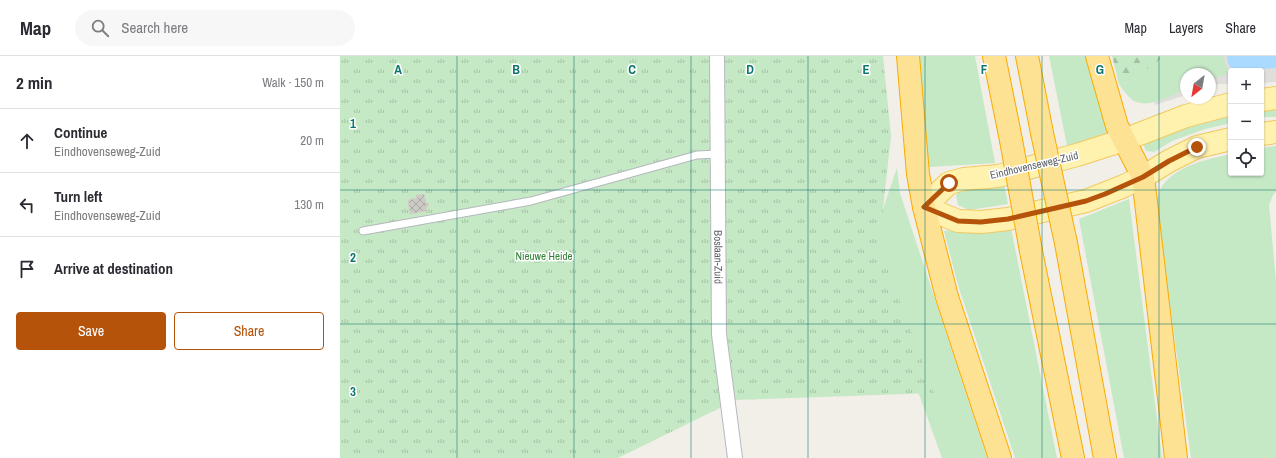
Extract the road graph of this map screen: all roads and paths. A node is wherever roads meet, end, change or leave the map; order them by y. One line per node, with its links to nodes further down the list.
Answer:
1 (717, 56): 13 (street, Boslaan-Zuid)
2 (908, 56): 15 (highway)
3 (994, 56): 19 (highway, bridge)
4 (1027, 56): 20 (highway, bridge)
5 (1097, 56): 11 (highway)
6 (1276, 98): 7 (main road)
7 (1264, 100)
8 (1228, 105): 11 (main road, Eindhovenseweg-Zuid)
9 (1276, 132): 10 (main road)
10 (1264, 134)
11 (1124, 140): 14 (highway); 15 (main road, Eindhovenseweg-Zuid)
12 (1228, 140): 14 (main road)
13 (718, 154): 16 (lane); 17 (street, Boslaan-Zuid)
14 (1143, 177): 15 (main road); 21 (highway)
15 (924, 207): 18 (highway)
16 (363, 231)
17 (735, 458)
18 (1000, 458)
19 (1073, 458)
20 (1105, 458)
21 (1176, 458)

